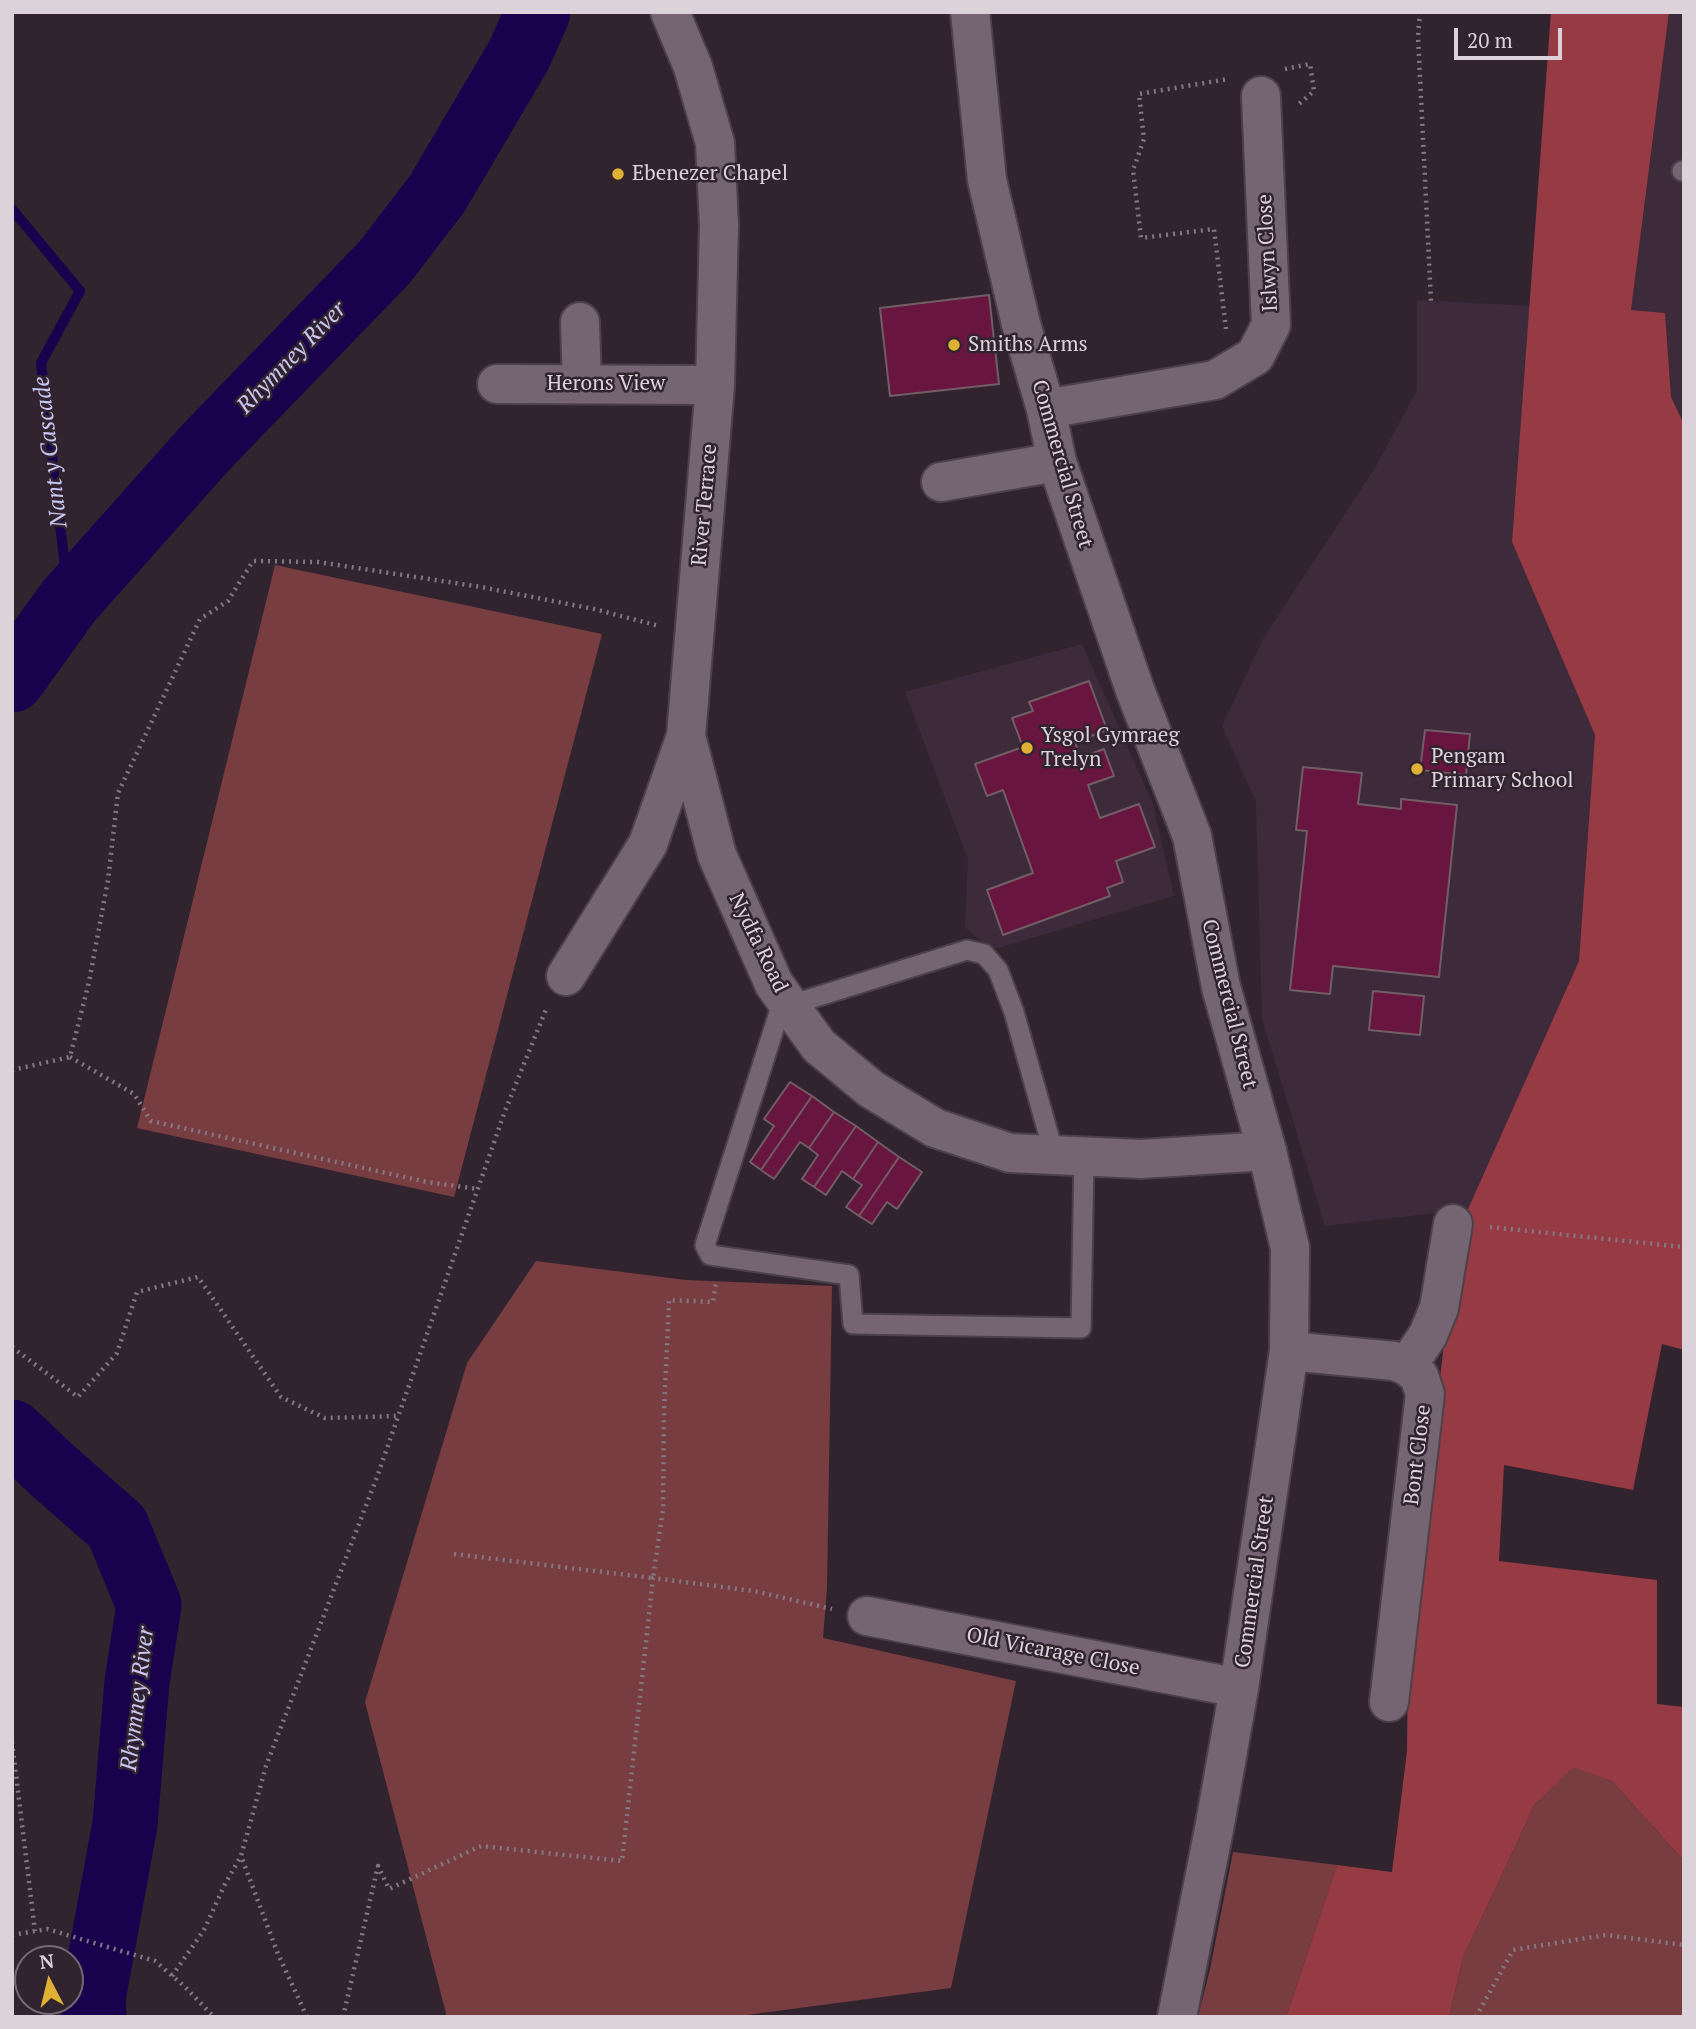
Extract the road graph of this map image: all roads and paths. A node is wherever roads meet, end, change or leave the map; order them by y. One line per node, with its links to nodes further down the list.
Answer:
1 (670, 12): 11 (street, River Terrace)
2 (970, 12): 12 (street, Commercial Street)
3 (1419, 12): 6 (path)
4 (1261, 96): 8 (street, Islwyn Close)
5 (1144, 139): 8 (path)
6 (1431, 301)
7 (580, 323): 10 (street)
8 (1231, 370): 12 (street, Islwyn Close)
9 (497, 384): 10 (street, Herons View)
10 (582, 384): 11 (street, Herons View)
11 (715, 385): 15 (street, River Terrace)
12 (1046, 409): 13 (street, Commercial Street)
13 (1058, 462): 14 (street); 21 (street, Commercial Street)
14 (941, 481)
15 (694, 635): 16 (street, River Terrace); 19 (path)
16 (686, 736): 17 (street, River Terrace); 18 (street, Nydfa Road)
17 (566, 976): 23 (path)
18 (787, 1001): 22 (street, Nydfa Road); 22 (lane); 26 (lane)
19 (70, 1057): 20 (path); 23 (path)
20 (12, 1070)
21 (1266, 1151): 22 (street, Nydfa Road); 28 (street, Commercial Street)
22 (1069, 1155): 26 (lane)
23 (478, 1189): 30 (path)
24 (1453, 1224): 25 (path); 29 (street)
25 (1684, 1247)
26 (720, 1256): 32 (path)
27 (12, 1348): 30 (path)
28 (1289, 1351): 29 (street); 34 (street, Commercial Street)
29 (1407, 1366): 35 (street, Bont Close)
30 (398, 1416): 37 (path)
31 (454, 1555): 32 (path)
32 (653, 1577): 33 (path); 44 (path)
33 (867, 1616): 34 (street, Old Vicarage Close)
34 (1239, 1688): 45 (street, Commercial Street)
35 (1390, 1702)
36 (12, 1742): 38 (path)
37 (240, 1856): 41 (path); 43 (path)
38 (35, 1931): 39 (path); 41 (path)
39 (12, 1935)
40 (1684, 1945): 46 (path)
41 (172, 1976): 42 (path)
42 (214, 2017)
43 (307, 2017)
44 (343, 2017)
45 (1177, 2017)
46 (1476, 2017)

